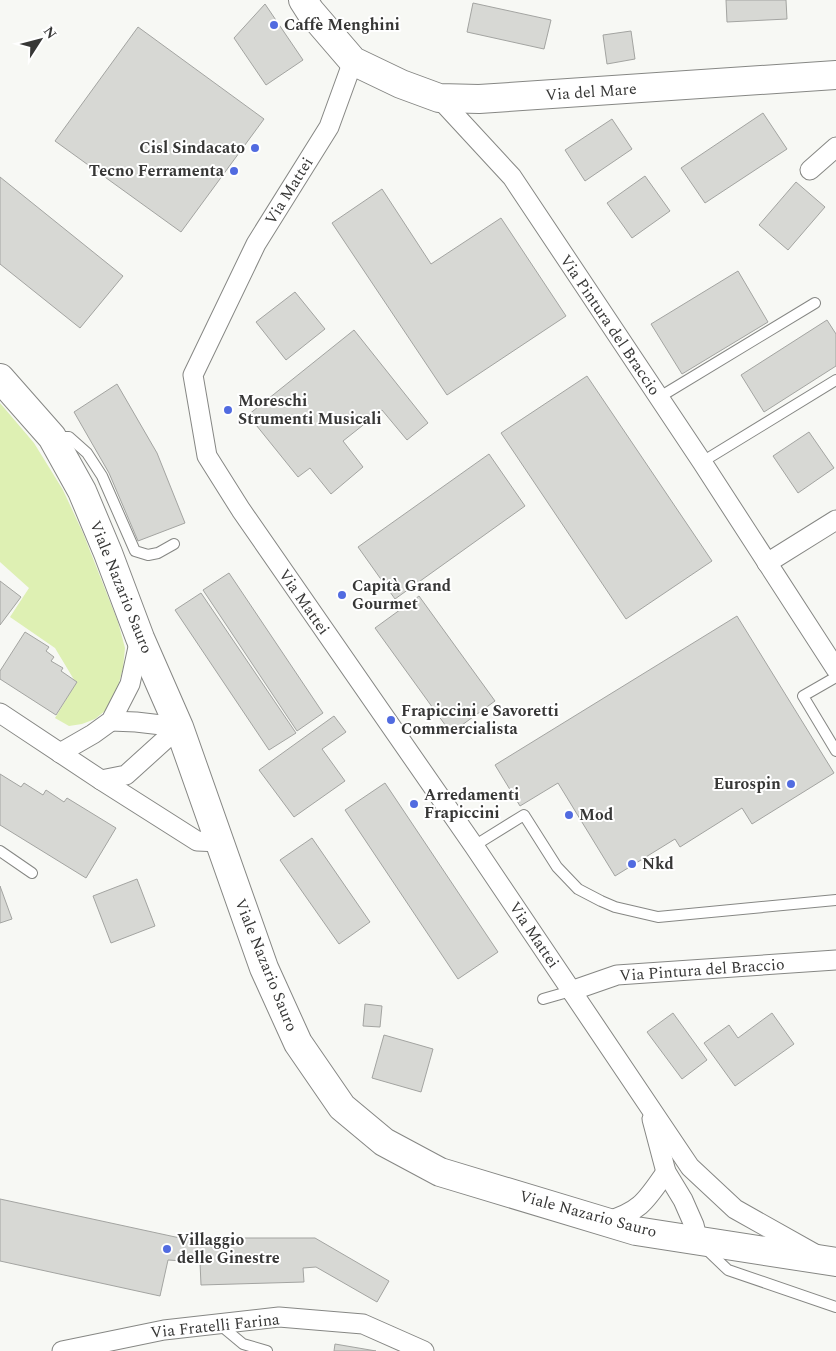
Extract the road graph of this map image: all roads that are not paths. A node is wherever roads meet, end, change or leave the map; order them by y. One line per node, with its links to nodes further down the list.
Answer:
1 (303, 0): 2 (main road)
2 (353, 61): 4 (main road, Via del Mare); 26 (street, Via Mattei)
3 (836, 75): 4 (main road, Via del Mare)
4 (439, 98): 10 (street, Via Pintura del Braccio)
5 (836, 147): 6 (street)
6 (810, 170)
7 (815, 302): 10 (lane)
8 (0, 378): 11 (main road, Viale Nazario Sauro)
9 (836, 380): 12 (lane)
10 (658, 398): 12 (street, Via Pintura del Braccio)
11 (52, 437): 14 (lane); 16 (main road, Viale Nazario Sauro)
12 (702, 462): 15 (street, Via Pintura del Braccio)
13 (836, 520): 15 (street)
14 (174, 544)
15 (767, 563): 17 (street, Via Pintura del Braccio)
16 (140, 638): 20 (street); 21 (main road, Viale Nazario Sauro)
17 (833, 657)
18 (836, 677): 22 (lane)
19 (0, 713): 23 (street)
20 (111, 721): 21 (street); 23 (street)
21 (179, 727): 24 (street); 25 (main road, Viale Nazario Sauro)
22 (836, 751)
23 (60, 753): 24 (street)
24 (101, 780): 25 (street)
25 (220, 842): 35 (main road, Viale Nazario Sauro)
26 (474, 846): 29 (lane); 31 (street, Via Mattei)
27 (0, 851): 28 (lane)
28 (32, 873)
29 (836, 900)
30 (836, 960): 31 (street, Via Pintura del Braccio)
31 (571, 991): 32 (lane); 33 (street, Via Mattei)
32 (543, 999)
33 (649, 1106): 34 (street); 37 (street, Via Mattei)
34 (666, 1172): 35 (street); 36 (street)
35 (605, 1222): 36 (main road, Viale Nazario Sauro)
36 (698, 1241): 37 (main road, Viale Nazario Sauro); 38 (lane)
37 (833, 1262)
38 (836, 1307)
39 (219, 1324): 40 (street, Via Fratelli Farina); 41 (street, Via Fratelli Farina); 42 (lane)
40 (421, 1350)
41 (62, 1351)
42 (267, 1351)

